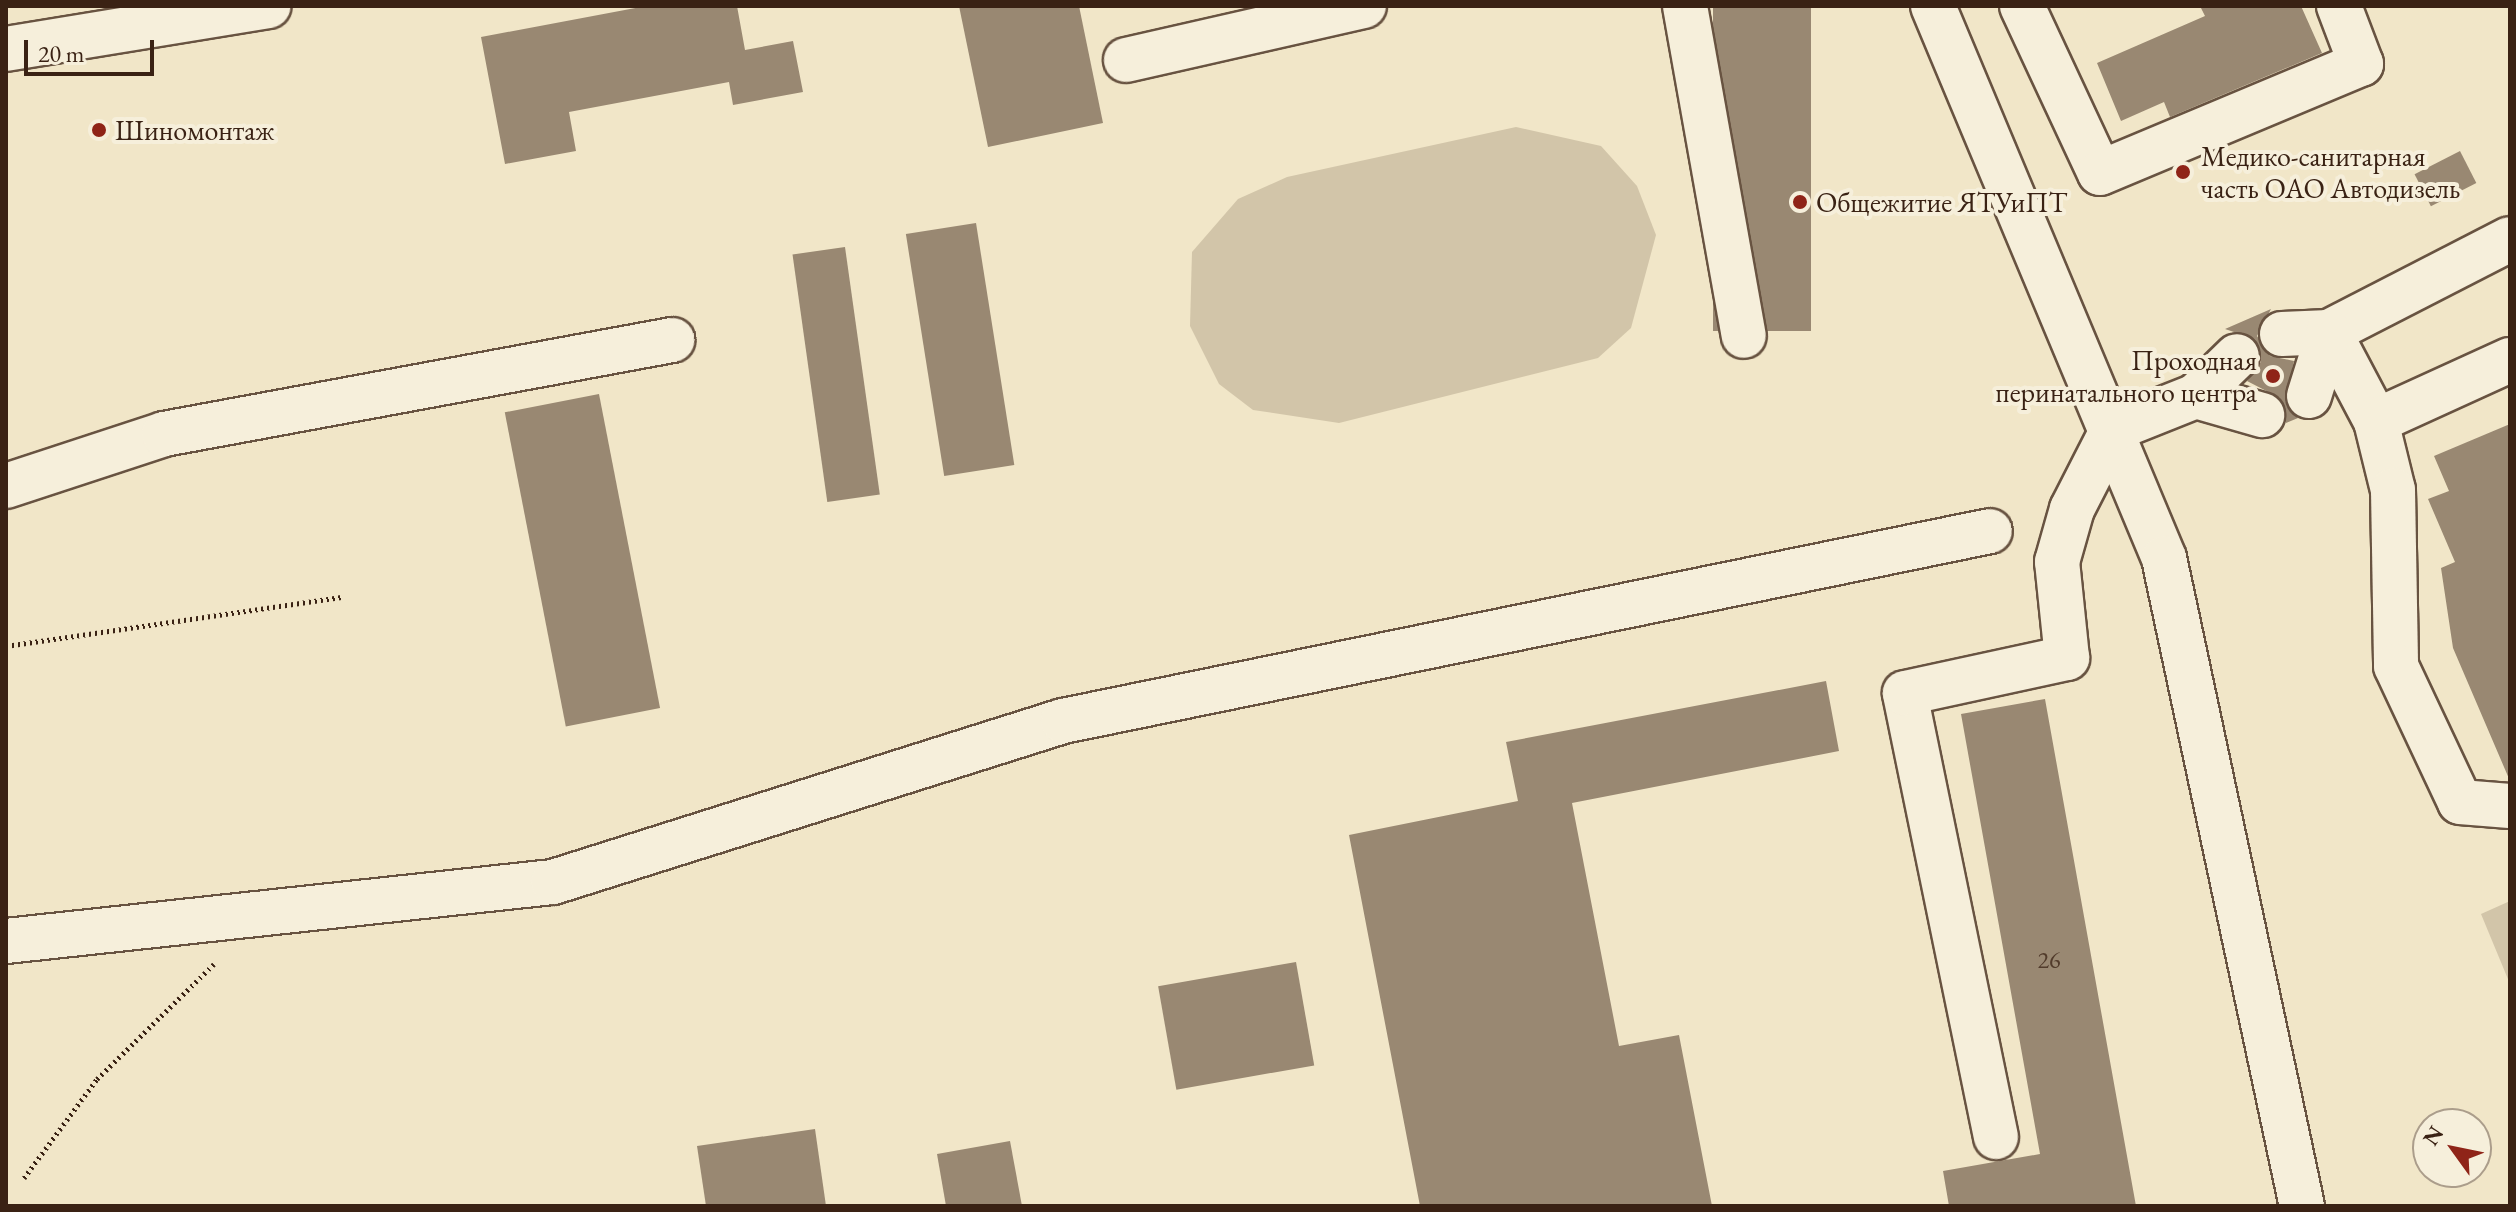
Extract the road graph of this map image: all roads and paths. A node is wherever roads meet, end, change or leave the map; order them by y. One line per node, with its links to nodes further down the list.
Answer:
1 (269, 6): 7 (lane)
2 (1364, 6): 8 (lane)
3 (1685, 6): 12 (lane)
4 (1933, 6): 20 (lane)
5 (2022, 6): 6 (lane)
6 (2339, 6)
7 (6, 49)
8 (1126, 60)
9 (2510, 239): 10 (lane)
10 (2329, 332): 11 (lane); 17 (lane); 19 (lane)
11 (2282, 334)
12 (1744, 336)
13 (672, 340): 21 (lane)
14 (2237, 356): 16 (lane)
15 (2510, 360): 19 (lane)
16 (2196, 396): 18 (lane); 20 (lane)
17 (2309, 396)
18 (2262, 415)
19 (2376, 421): 25 (lane)
20 (2113, 429): 28 (lane); 30 (lane)
21 (6, 486)
22 (1990, 531): 26 (lane)
23 (341, 597): 24 (path)
24 (6, 646)
25 (2510, 806)
26 (6, 941)
27 (223, 957): 29 (path)
28 (1996, 1137)
29 (24, 1178)
30 (2302, 1206)

